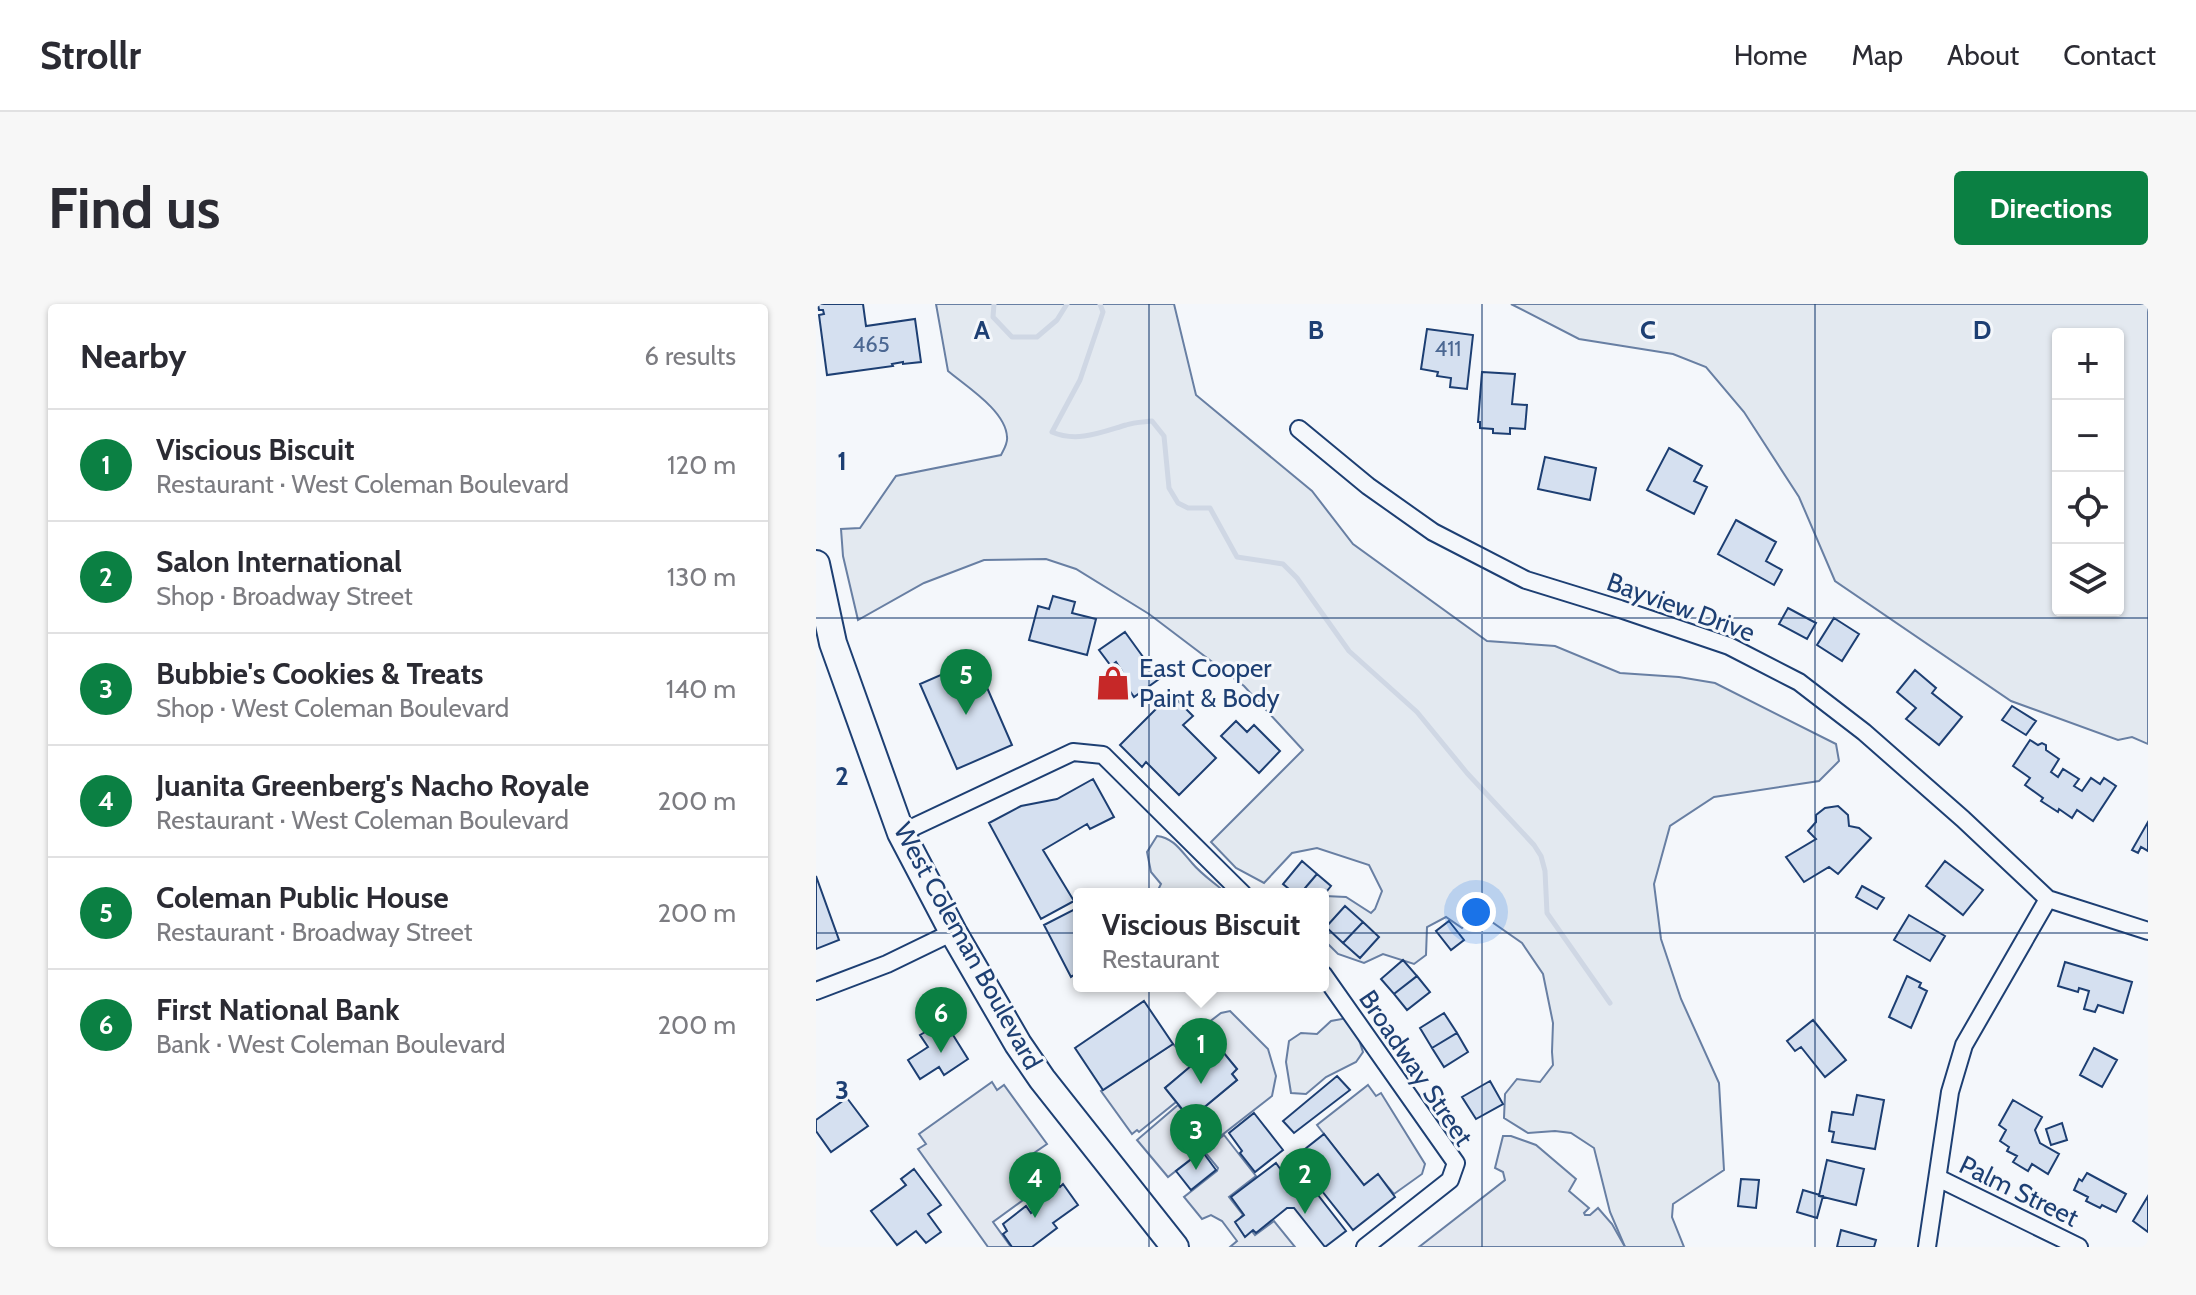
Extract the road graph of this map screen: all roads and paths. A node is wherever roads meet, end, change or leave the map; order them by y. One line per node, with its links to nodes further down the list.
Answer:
1 (1299, 429): 5 (street, Bayview Drive)
2 (816, 564): 3 (main road, West Coleman Boulevard)
3 (901, 833): 4 (street); 7 (main road, West Coleman Boulevard)
4 (1237, 888)
5 (2048, 899): 6 (street, Bayview Drive); 10 (street)
6 (2148, 931)
7 (953, 932): 9 (street); 12 (main road, West Coleman Boulevard)
8 (1329, 983): 13 (street, Broadway Street)
9 (816, 991)
10 (1938, 1178): 11 (street, Palm Street); 14 (street)
11 (2075, 1246)
12 (1175, 1247)
13 (1365, 1247)
14 (1927, 1247)

